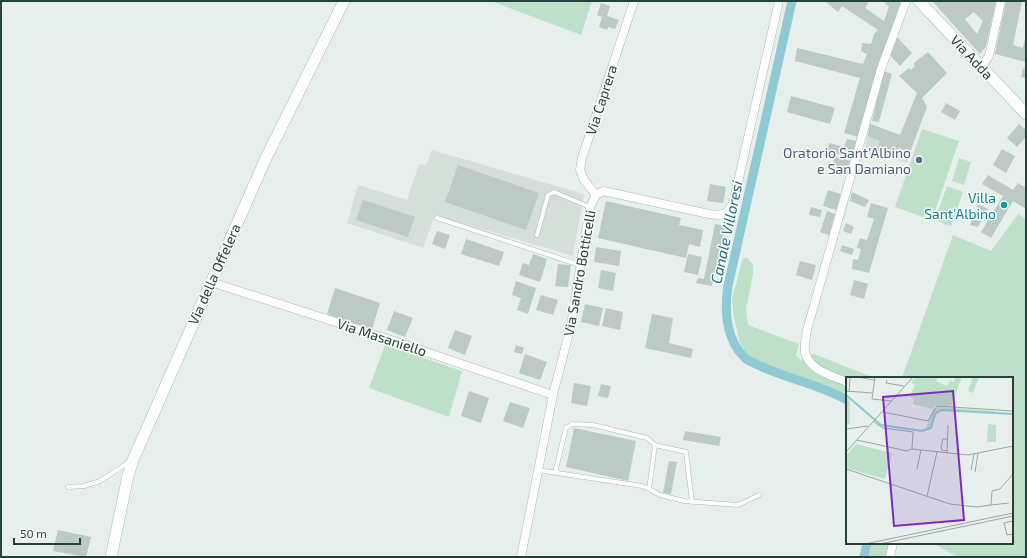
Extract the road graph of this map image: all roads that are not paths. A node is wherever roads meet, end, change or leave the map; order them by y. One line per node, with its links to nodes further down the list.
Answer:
1 (344, 1): 14 (street, Via della Offelera)
2 (634, 1): 9 (street, Via Caprera)
3 (779, 1): 9 (street, Via Sandro Botticelli)
4 (906, 1): 15 (street)
5 (919, 1): 7 (street, Via Adda)
6 (1001, 1): 7 (street)
7 (982, 67): 8 (street, Via Adda)
8 (1026, 114)
9 (596, 195): 10 (street, Via Sandro Botticelli)
10 (590, 207): 12 (lane); 13 (street, Via Sandro Botticelli)
11 (437, 218): 13 (lane)
12 (537, 235)
13 (581, 265): 16 (street, Via Sandro Botticelli)
14 (211, 282): 16 (street, Via Masaniello); 18 (street, Via della Offelera)
15 (846, 382)
16 (553, 395): 19 (street, Via Sandro Botticelli)
17 (656, 445): 20 (lane); 22 (lane); 24 (lane)
18 (133, 460): 21 (lane); 26 (street, Via della Offelera)
19 (538, 470): 20 (lane); 27 (street, Via Sandro Botticelli)
20 (555, 473): 22 (lane)
21 (68, 487)
22 (649, 489): 24 (lane)
23 (759, 495): 24 (lane)
24 (692, 502)
25 (893, 544): 28 (street)
26 (111, 557)
27 (521, 557)
28 (890, 557)

